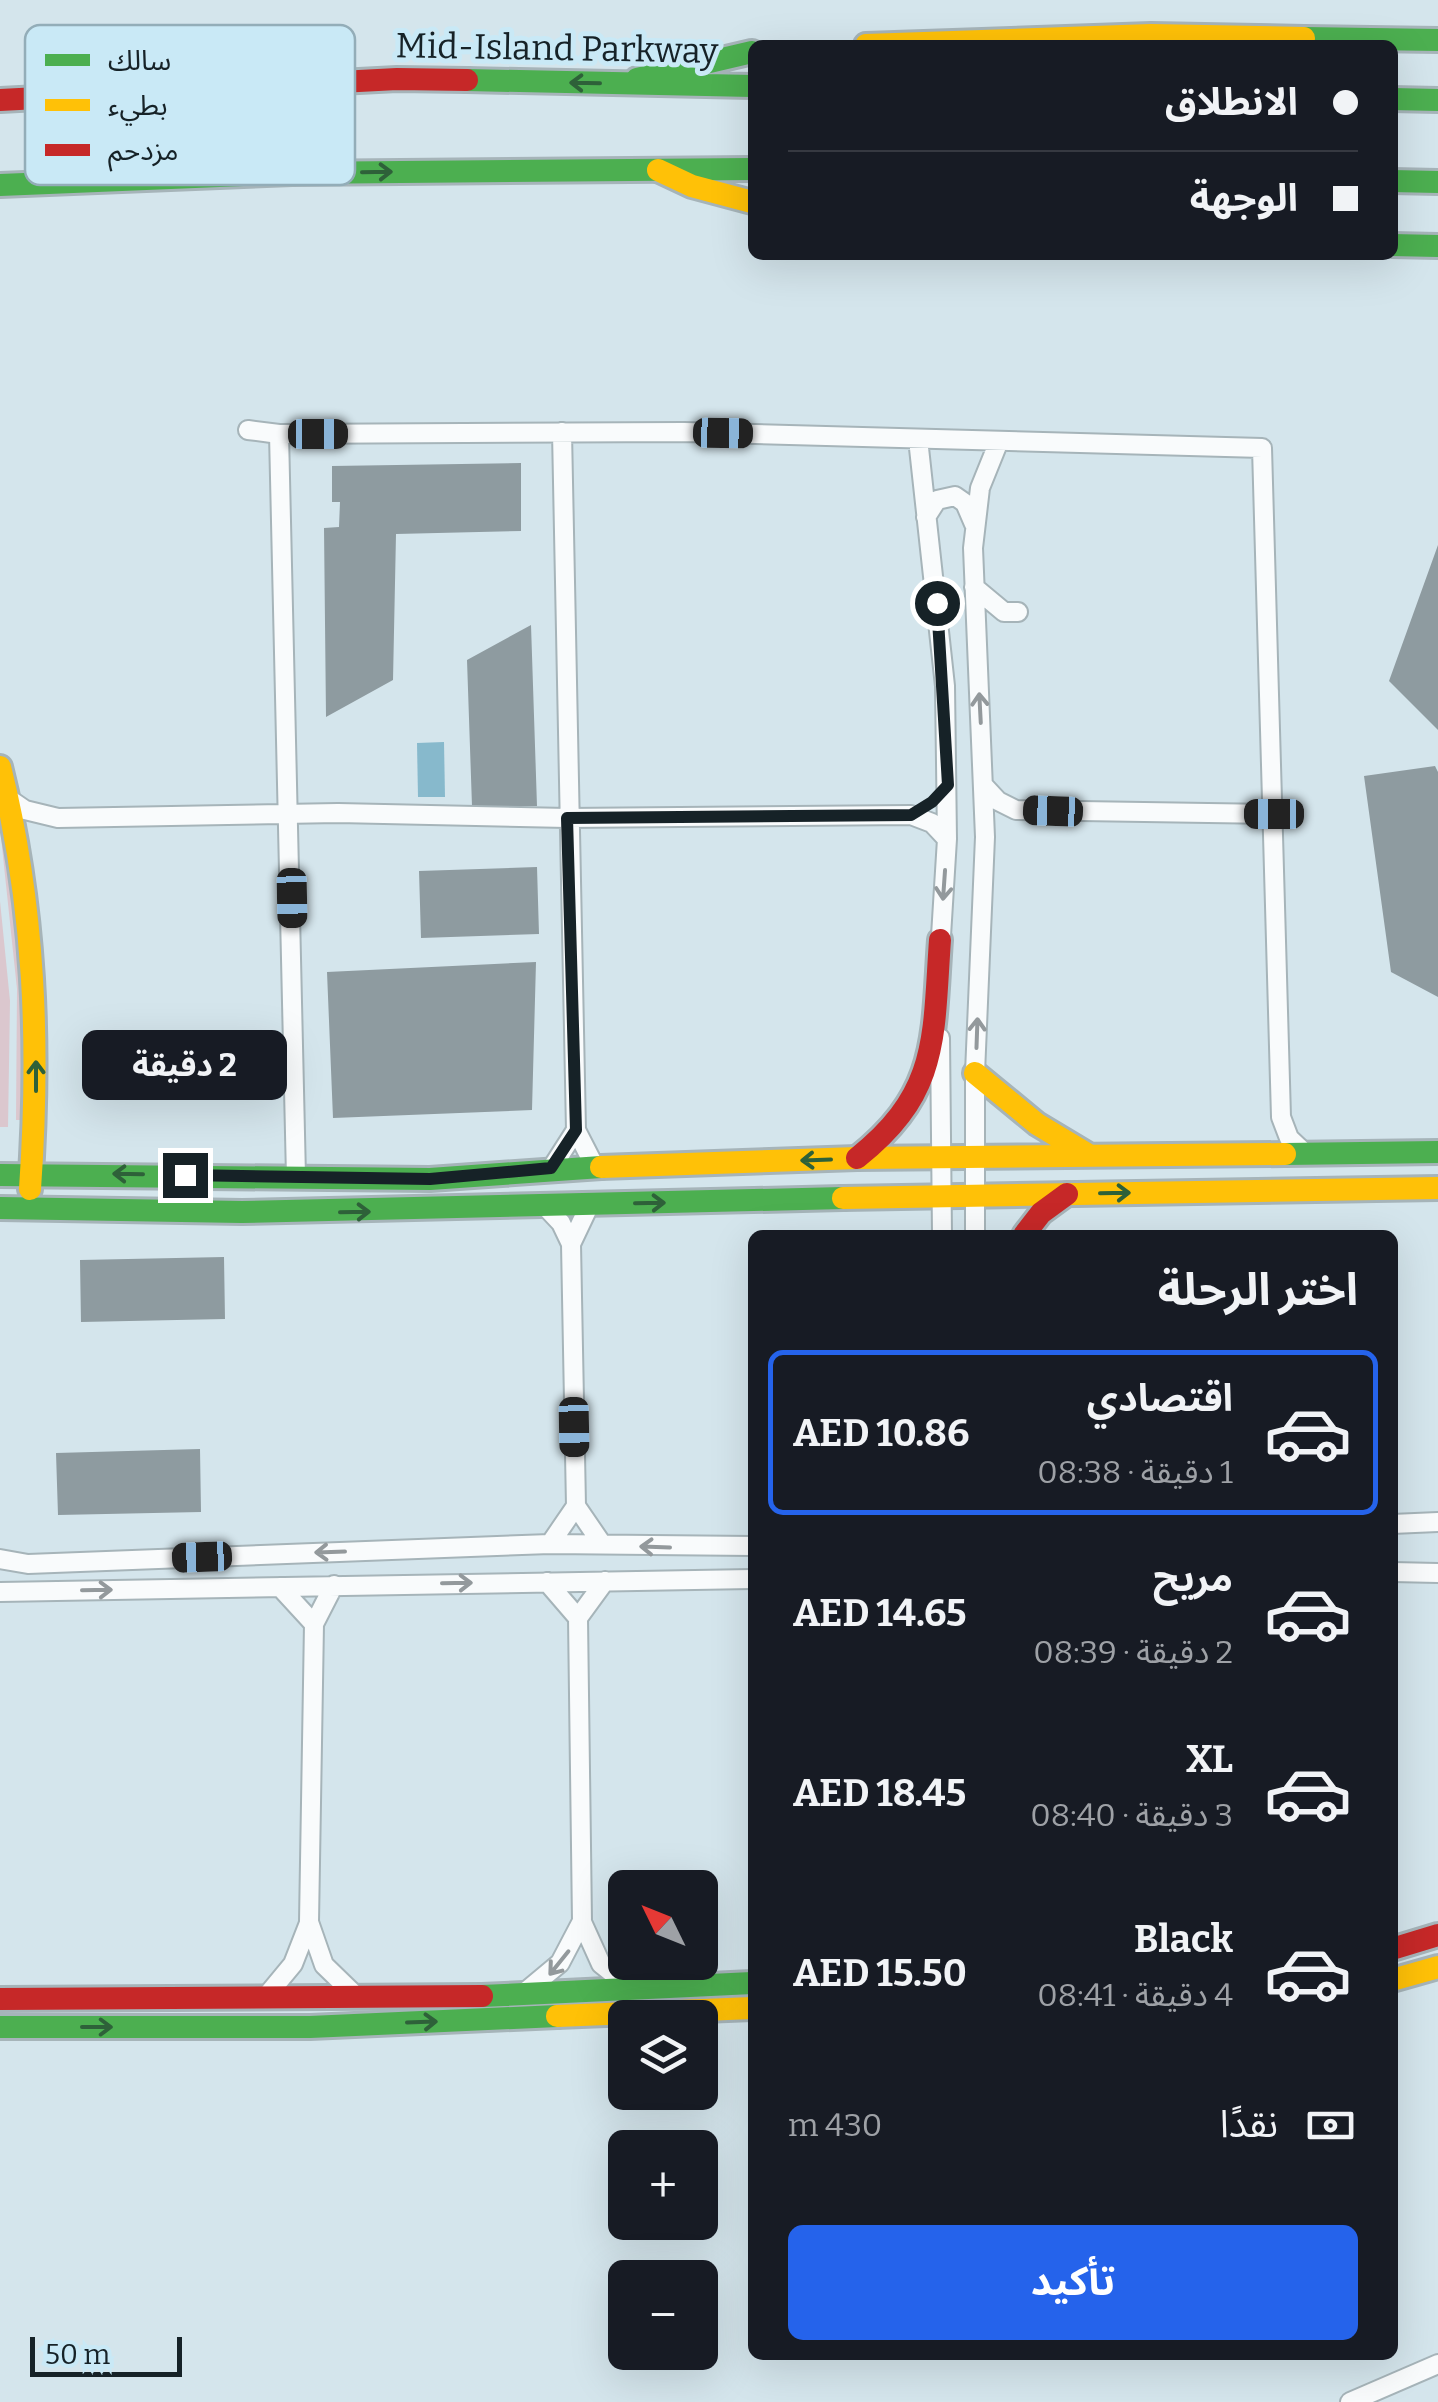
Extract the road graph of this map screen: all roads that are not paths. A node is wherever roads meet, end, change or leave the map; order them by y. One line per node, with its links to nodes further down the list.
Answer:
1 (1005, 40): 2 (main road)
2 (1438, 40)
3 (748, 53): 5 (main road)
4 (355, 81): 5 (main road, Mid-Island Parkway, one-way to 4)
5 (623, 84): 6 (main road, Mid-Island Parkway)
6 (748, 86)
7 (25, 99): 9 (main road, Mid-Island Parkway, one-way to 9)
8 (1398, 99): 10 (main road)
9 (0, 100)
10 (1438, 100)
11 (652, 167): 12 (main road); 13 (main road, one-way to 11); 18 (main road)
12 (748, 169)
13 (355, 173)
14 (1398, 182): 15 (main road)
15 (1438, 182)
16 (25, 184): 17 (main road, one-way to 16)
17 (0, 185)
18 (748, 201)
19 (1398, 246): 20 (main road)
20 (1438, 246)
21 (248, 430): 23 (street)
22 (562, 432): 23 (street); 24 (street); 39 (street)
23 (279, 434): 35 (street)
24 (918, 439): 25 (street); 26 (street)
25 (1000, 441): 27 (street); 36 (street)
26 (926, 518): 27 (street); 31 (street)
27 (974, 524): 28 (street)
28 (974, 588): 29 (street); 29 (street)
29 (976, 639): 32 (street, one-way to 29)
30 (0, 767): 33 (main road)
31 (948, 785): 37 (street); 41 (street)
32 (984, 786): 34 (street); 40 (street)
33 (9, 799): 38 (street); 42 (main road)
34 (1016, 810): 36 (street); 40 (street)
35 (290, 814): 38 (street); 39 (street); 58 (street)
36 (1274, 814): 45 (street)
37 (911, 815): 39 (street); 41 (street)
38 (58, 818): 42 (street)
39 (567, 818): 46 (street)
40 (985, 837): 44 (street, one-way to 40)
41 (948, 839): 43 (street, one-way to 43)
42 (17, 849): 56 (main road, one-way to 42)
43 (940, 940): 52 (main road); 53 (street)
44 (976, 1072): 50 (main road); 51 (street)
45 (1281, 1117): 48 (street); 49 (street)
46 (576, 1130): 54 (street); 55 (street)
47 (1438, 1152): 48 (main road)
48 (1305, 1153): 49 (main road)
49 (1256, 1155): 50 (main road)
50 (1091, 1156): 51 (main road)
51 (975, 1157): 53 (main road); 63 (street)
52 (858, 1158): 53 (main road); 55 (main road, one-way to 55)
53 (943, 1159): 62 (street)
54 (551, 1168): 55 (main road); 59 (main road)
55 (594, 1168)
56 (31, 1174): 57 (main road); 58 (main road, one-way to 56); 67 (main road)
57 (0, 1175)
58 (296, 1177): 59 (main road); 69 (main road)
59 (430, 1179): 68 (main road)
60 (1438, 1188): 61 (main road, one-way to 60)
61 (1066, 1194): 63 (main road); 72 (main road)
62 (941, 1196): 63 (main road); 64 (main road, one-way to 62); 70 (street)
63 (975, 1196): 71 (street)
64 (590, 1204): 65 (main road); 73 (street)
65 (544, 1205): 68 (main road, one-way to 65); 73 (street)
66 (0, 1208): 67 (main road)
67 (28, 1209): 69 (main road)
68 (297, 1212): 69 (main road)
69 (116, 1213)
70 (942, 1230)
71 (976, 1230)
72 (1028, 1230)
73 (571, 1244): 74 (street)
74 (576, 1506): 77 (street); 78 (street)
75 (1438, 1522): 76 (street)
76 (1398, 1524)
77 (550, 1544): 78 (street); 80 (street, one-way to 80)
78 (602, 1544): 79 (street, one-way to 78)
79 (748, 1546)
80 (0, 1559)
81 (1398, 1572): 82 (street)
82 (1437, 1572)
83 (748, 1579): 84 (street)
84 (605, 1581): 85 (street); 89 (street)
85 (547, 1582): 87 (street, one-way to 85); 89 (street)
86 (280, 1586): 87 (street); 88 (street, one-way to 86); 90 (street)
87 (334, 1586): 90 (street)
88 (0, 1592)
89 (578, 1618): 92 (street)
90 (314, 1624): 91 (street)
91 (309, 1922): 100 (street); 102 (street)
92 (582, 1922): 98 (street); 99 (street, one-way to 99)
93 (1438, 1936): 94 (main road)
94 (1398, 1947)
95 (1438, 1967): 96 (main road)
96 (1398, 1978)
97 (748, 1983): 98 (main road)
98 (637, 1991): 99 (main road)
99 (524, 1993): 100 (main road)
100 (357, 1997): 102 (main road)
101 (0, 1999): 102 (main road)
102 (264, 1999)
103 (748, 2008): 104 (main road, one-way to 103)
104 (5, 2031)
105 (1438, 2364): 106 (street)
106 (1350, 2402)

